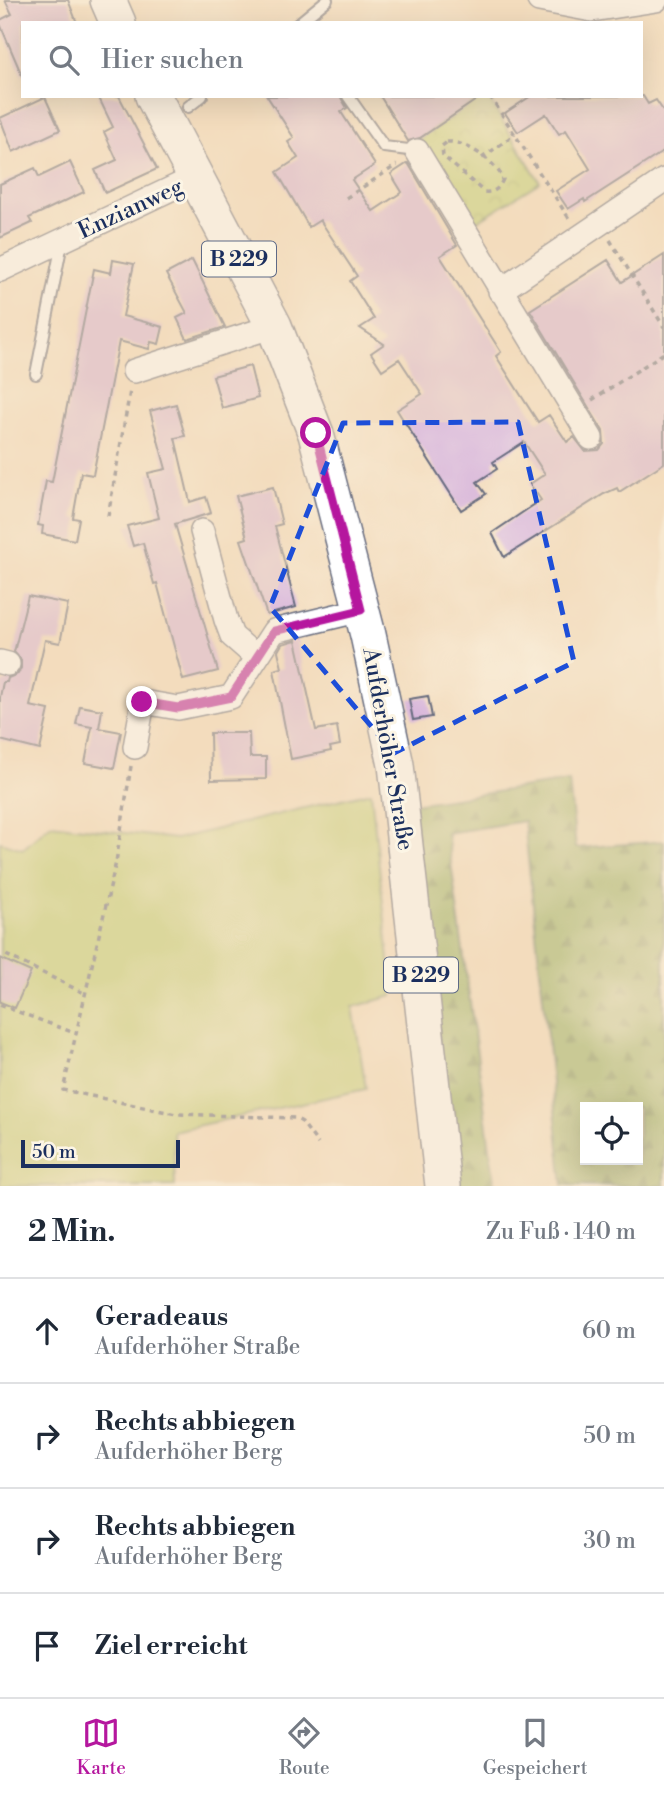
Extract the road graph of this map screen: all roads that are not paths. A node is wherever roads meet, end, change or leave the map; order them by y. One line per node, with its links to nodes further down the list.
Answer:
1 (108, 0): 5 (main road)
2 (327, 0): 6 (lane)
3 (539, 0): 4 (street)
4 (656, 0)
5 (117, 21)
6 (301, 21)
7 (154, 98): 12 (main road, Aufderhöher Straße / B 229)
8 (199, 98): 10 (lane)
9 (349, 98): 11 (lane)
10 (188, 107)
11 (417, 151): 16 (street)
12 (196, 177): 14 (street, Enzianweg); 17 (main road, Aufderhöher Straße / B 229)
13 (664, 180): 16 (street)
14 (63, 239): 15 (street, Enzianweg); 19 (lane, Enzianweg)
15 (0, 270)
16 (500, 291): 20 (street)
17 (274, 326): 18 (street); 22 (main road, Aufderhöher Straße / B 229)
18 (134, 371)
19 (36, 374)
20 (591, 438)
21 (202, 531): 23 (street)
22 (361, 610): 23 (street); 25 (main road, Aufderhöher Straße / B 229)
23 (255, 656): 24 (street)
24 (135, 747)
25 (443, 1186)

